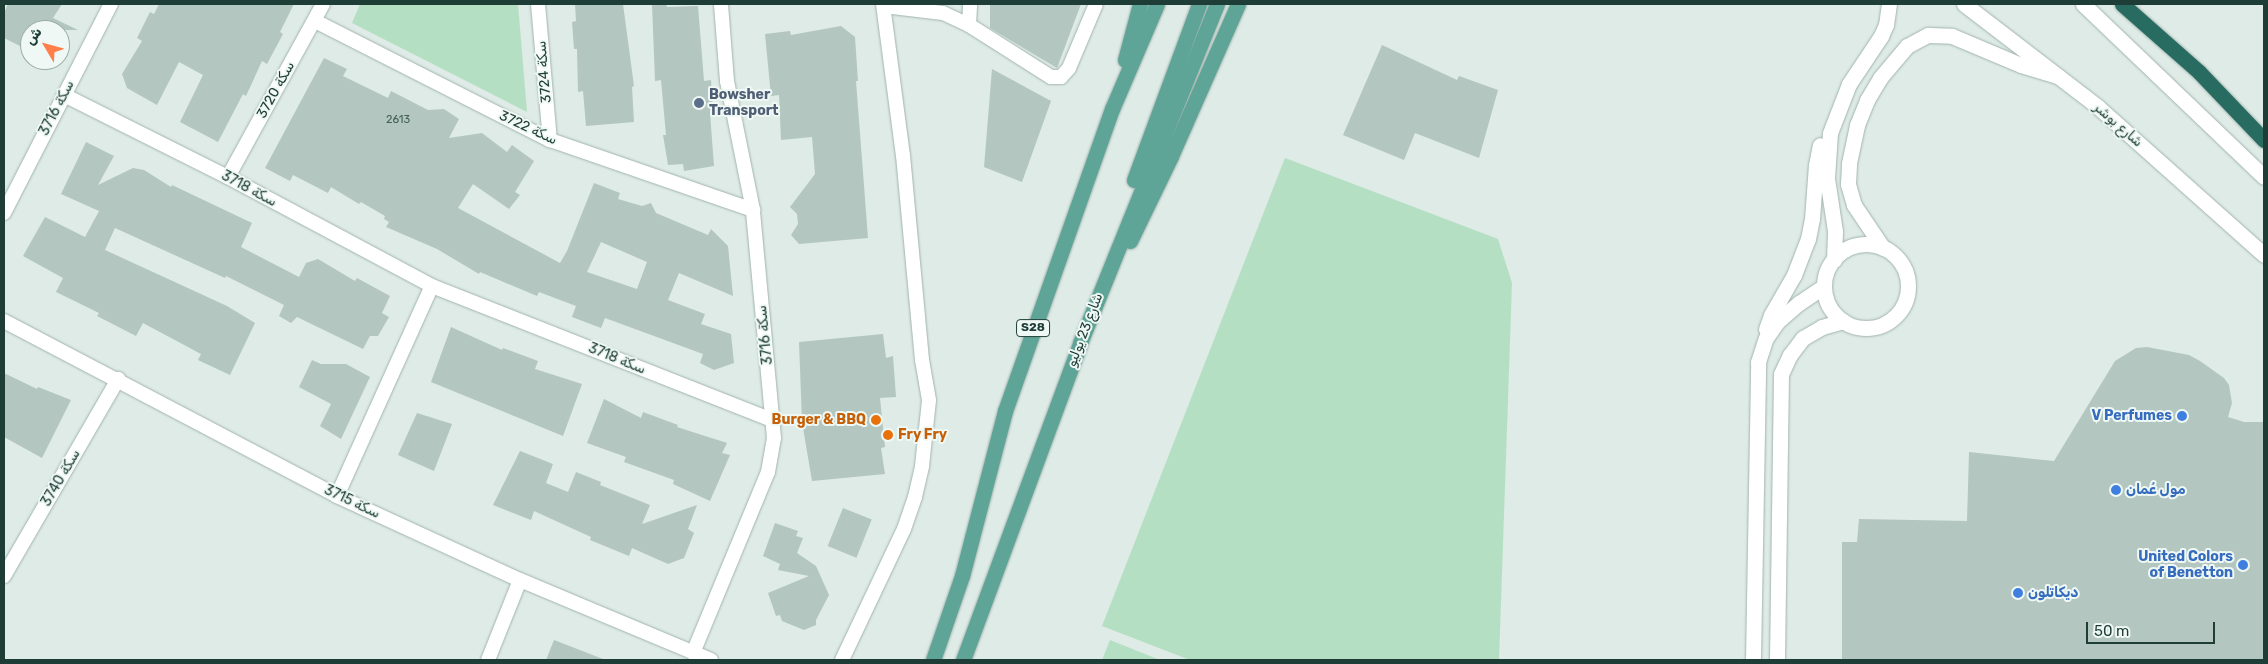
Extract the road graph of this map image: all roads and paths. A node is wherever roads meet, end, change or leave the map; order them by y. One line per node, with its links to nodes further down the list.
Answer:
1 (111, 4): 20 (street, سكة 3716)
2 (323, 4): 17 (street, سكة 3720)
3 (538, 4): 23 (street, سكة 3724)
4 (721, 4): 27 (street, سكة 3716)
5 (970, 4): 18 (street)
6 (1096, 4): 18 (street)
7 (1140, 4): 22 (main road)
8 (1157, 4): 22 (main road, S28)
9 (1199, 4): 37 (main road)
10 (1217, 4): 37 (main road, شارع 23 يوليو)
11 (1238, 4): 37 (main road)
12 (1888, 4): 21 (street)
13 (1964, 4): 19 (street, شارع بوشر)
14 (2083, 4): 26 (street)
15 (2122, 4): 24 (highway)
16 (884, 5): 18 (street); 46 (street)
17 (315, 21): 23 (street, سكة 3722); 25 (street, سكة 3720)
18 (968, 25)
19 (2058, 76): 29 (street); 30 (street, شارع بوشر)
20 (64, 95): 25 (street, سكة 3718); 28 (street, سكة 3716)
21 (1840, 104): 31 (street); 36 (street)
22 (1112, 109): 47 (main road, S28)
23 (550, 140): 27 (street, سكة 3722)
24 (2264, 140)
25 (228, 177): 32 (street, سكة 3718)
26 (2264, 177)
27 (753, 210): 39 (street, سكة 3716)
28 (4, 213)
29 (1883, 248): 31 (street); 35 (street)
30 (2264, 255)
31 (1834, 260): 33 (street)
32 (432, 286): 39 (street, سكة 3718); 40 (street)
33 (1824, 286): 35 (street); 36 (street)
34 (4, 321): 38 (street, سكة 3715)
35 (1843, 321): 50 (street)
36 (1766, 338): 49 (street)
37 (1080, 343): 48 (main road, شارع 23 يوليو)
38 (118, 379): 40 (street, سكة 3715); 41 (street, سكة 3740)
39 (774, 421): 43 (street, سكة 3716)
40 (337, 496): 42 (street, سكة 3715)
41 (5, 570)
42 (520, 580): 43 (street, سكة 3715); 44 (street)
43 (693, 653): 45 (street, سكة 3715)
44 (488, 660)
45 (711, 660)
46 (842, 660)
47 (933, 660)
48 (962, 660)
49 (1753, 660)
50 (1778, 660)

